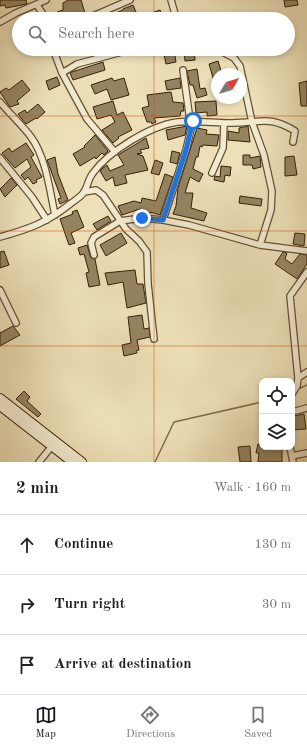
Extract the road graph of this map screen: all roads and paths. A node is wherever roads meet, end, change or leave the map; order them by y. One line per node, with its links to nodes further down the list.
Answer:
1 (46, 0): 4 (street)
2 (130, 0): 7 (street)
3 (171, 0): 8 (street)
4 (37, 5): 5 (street); 6 (street)
5 (19, 12)
6 (42, 12)
7 (104, 12)
8 (174, 12)
9 (12, 15): 10 (street)
10 (0, 22)
11 (56, 56): 15 (street)
12 (107, 56): 15 (street)
13 (230, 56): 18 (street)
14 (183, 70): 17 (street)
15 (62, 73): 21 (street)
16 (0, 102): 25 (street)
17 (191, 121): 19 (street); 21 (street); 27 (street)
18 (252, 122): 19 (street); 20 (street); 30 (street)
19 (224, 123): 23 (street)
20 (293, 142)
21 (115, 152): 24 (street)
22 (0, 158): 26 (street)
23 (212, 172)
24 (84, 192): 25 (street); 28 (street)
25 (55, 215): 26 (street)
26 (47, 220): 29 (street)
27 (163, 220): 28 (street); 30 (street)
28 (120, 221): 32 (street); 36 (street)
29 (0, 237)
30 (260, 245): 31 (street)
31 (307, 251)
32 (94, 255)
33 (307, 272): 38 (street)
34 (0, 290): 35 (street)
35 (16, 323)
36 (154, 339)
37 (307, 372): 38 (street)
38 (298, 378): 39 (street)
39 (295, 389)
40 (0, 398): 49 (main road)
41 (0, 406): 44 (main road)
42 (307, 408): 43 (street)
43 (295, 411)
44 (52, 446): 47 (street); 48 (main road)
45 (307, 453): 46 (street)
46 (293, 459)
47 (39, 462)
48 (72, 462)
49 (82, 462)

